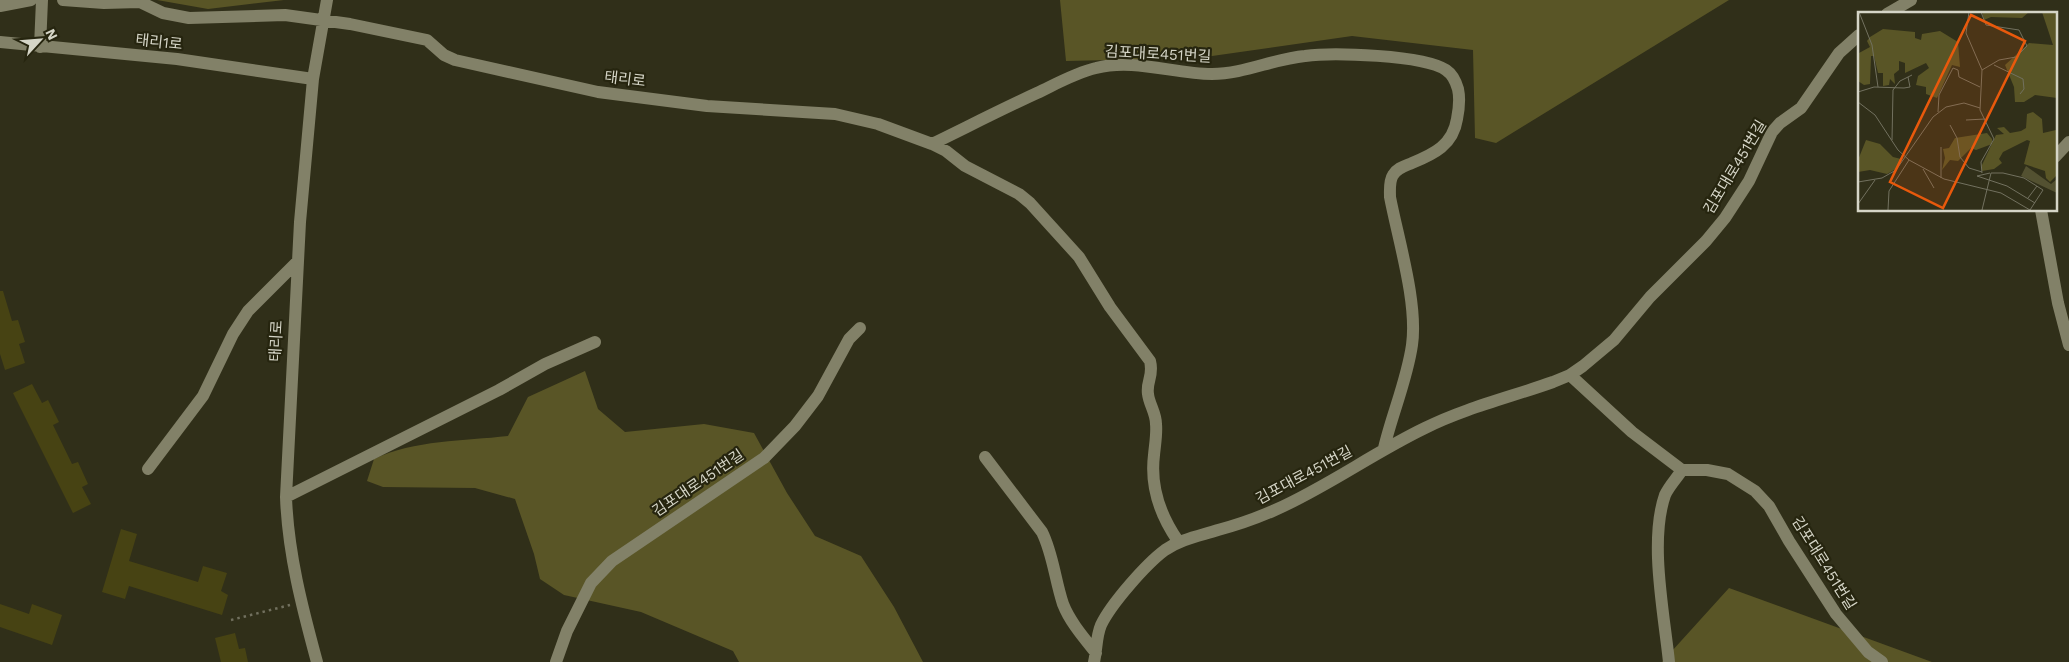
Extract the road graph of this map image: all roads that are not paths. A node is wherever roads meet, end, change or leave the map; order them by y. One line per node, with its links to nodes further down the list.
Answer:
1 (31, 0): 7 (street)
2 (42, 0): 12 (street)
3 (63, 0): 6 (street)
4 (327, 0): 9 (street, 태리로)
5 (1911, 0): 8 (street)
6 (137, 1): 9 (street)
7 (0, 6)
8 (1890, 12)
9 (322, 19): 13 (street, 태리로); 15 (street, 태리로)
10 (1858, 36): 22 (street, 김포대로451번길)
11 (0, 42): 12 (street, 태리1로)
12 (40, 47): 13 (street, 태리1로)
13 (313, 79): 18 (street, 태리로)
14 (2069, 142): 16 (street)
15 (932, 144): 23 (street, 김포대로451번길); 28 (street)
16 (2056, 156)
17 (2041, 211): 21 (street)
18 (297, 262): 25 (street); 27 (street, 태리로)
19 (860, 328): 31 (street, 김포대로451번길)
20 (595, 342): 27 (street)
21 (2069, 345)
22 (1570, 375): 23 (street, 김포대로451번길); 26 (street)
23 (1384, 448): 28 (street, 김포대로451번길)
24 (984, 457): 29 (street)
25 (148, 469)
26 (1682, 470): 32 (street); 33 (street, 김포대로451번길)
27 (286, 496): 30 (street, 태리로)
28 (1178, 542): 29 (street, 김포대로451번길)
29 (1095, 657)
30 (318, 662)
31 (556, 662)
32 (1669, 662)
33 (1882, 662)

